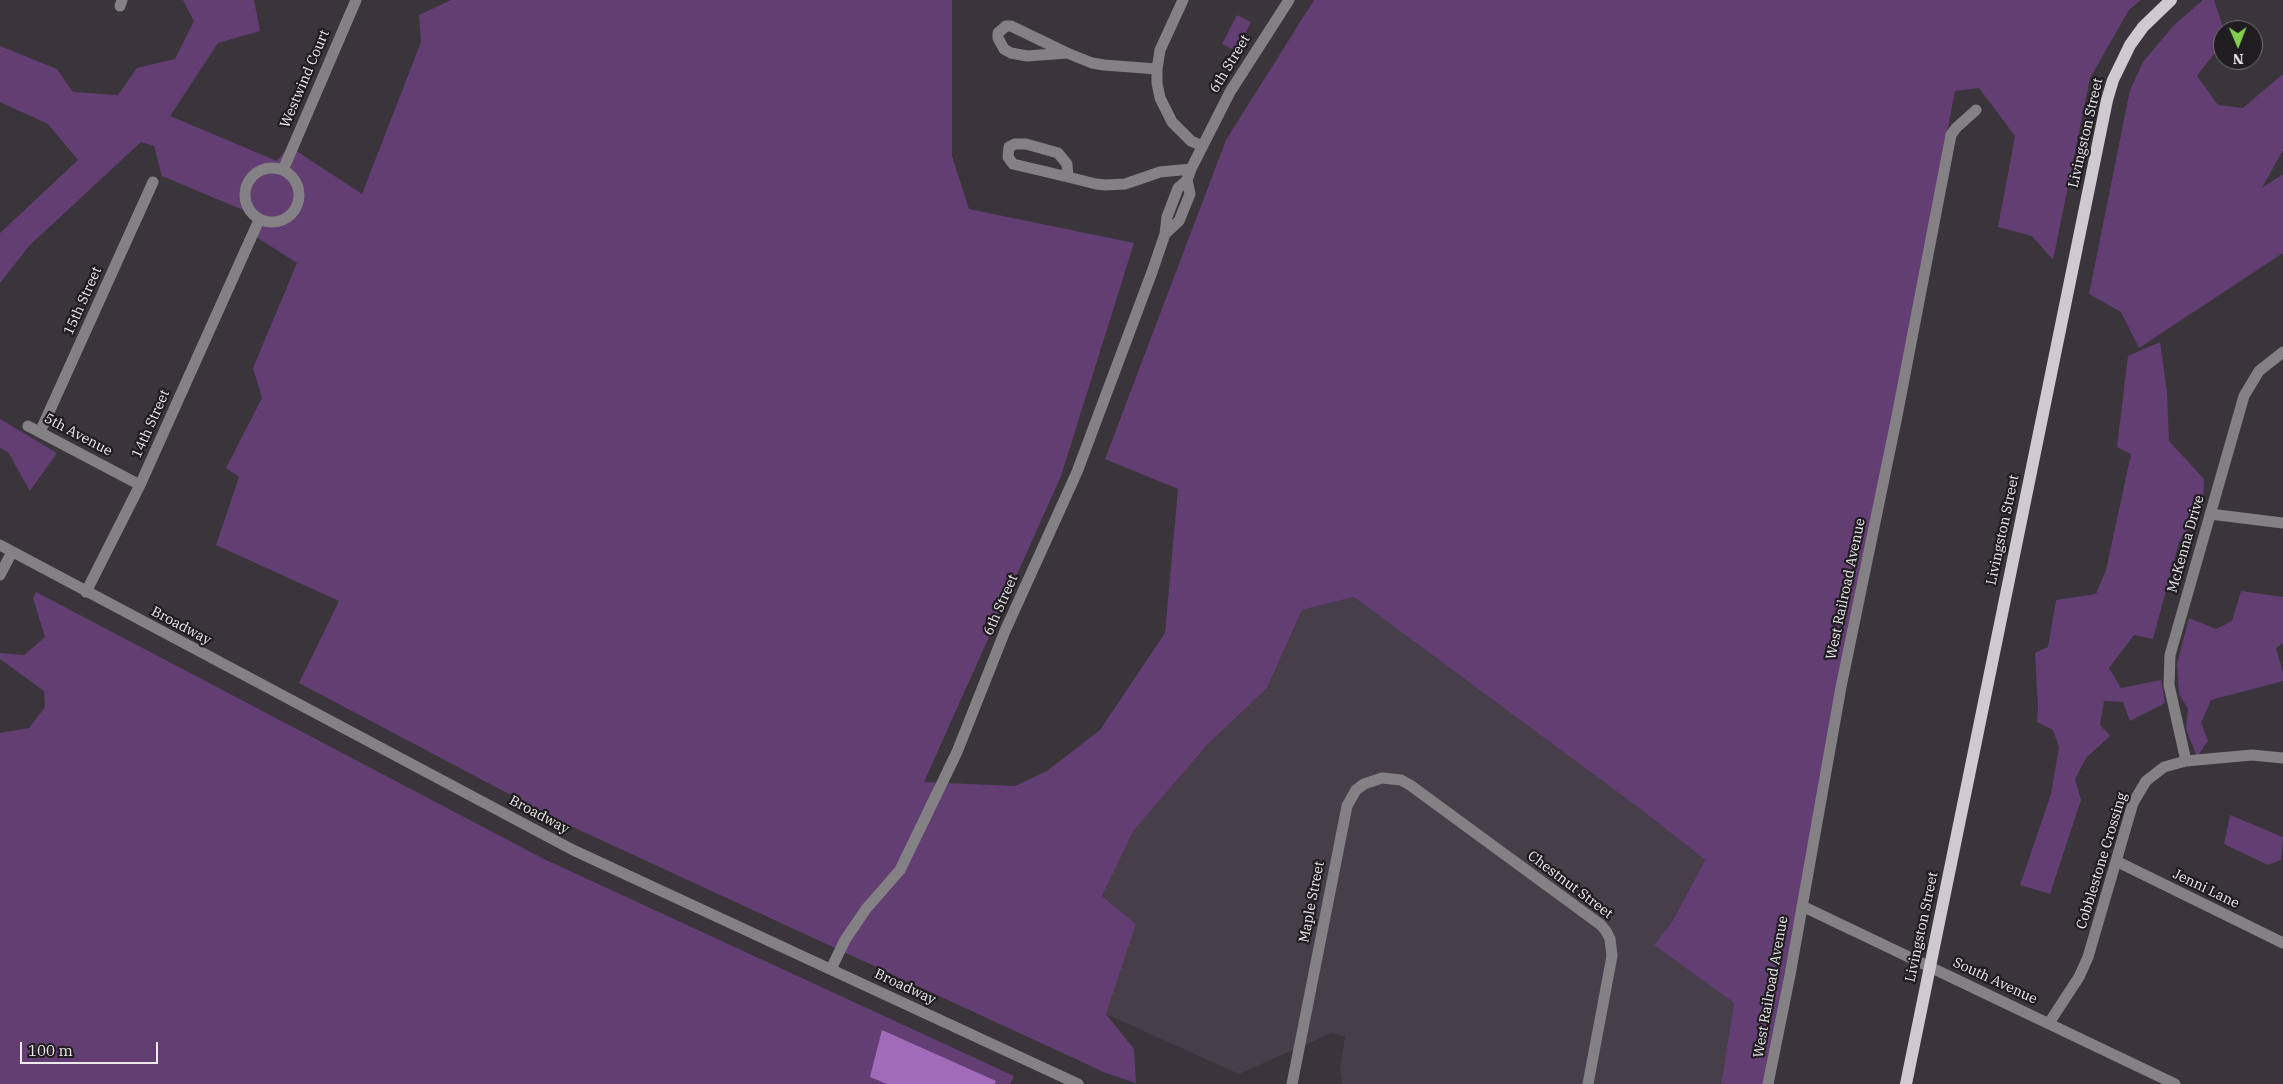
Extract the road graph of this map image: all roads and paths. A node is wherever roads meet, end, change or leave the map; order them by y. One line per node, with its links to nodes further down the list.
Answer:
1 (356, 0): 10 (street, Westwind Court)
2 (1183, 0): 6 (street)
3 (1289, 0): 8 (street, 6th Street)
4 (2171, 0): 30 (main road, Livingston Street)
5 (1067, 53): 5 (street); 6 (street)
6 (1157, 69): 8 (street)
7 (1976, 110): 28 (street, West Railroad Avenue)
8 (1202, 146): 9 (street, 6th Street)
9 (1191, 169): 11 (street); 31 (street, 6th Street)
10 (283, 170): 13 (street); 13 (street)
11 (1068, 177): 11 (street)
12 (153, 182): 16 (street, 15th Street)
13 (259, 220): 17 (street, 14th Street)
14 (2283, 352): 18 (street, McKenna Drive)
15 (28, 426): 16 (street, 5th Avenue)
16 (40, 432): 17 (street, 5th Avenue)
17 (140, 485): 23 (street, 14th Street)
18 (2210, 514): 19 (street); 25 (street, McKenna Drive)
19 (2283, 523)
20 (0, 545): 21 (street, Broadway)
21 (12, 552): 22 (street); 23 (street, Broadway)
22 (0, 575)
23 (86, 592): 31 (street, Broadway)
24 (2283, 758): 25 (street, Cobblestone Crossing)
25 (2186, 761): 27 (street, Cobblestone Crossing)
26 (1414, 788): 34 (street, Maple Street); 35 (street, Chestnut Street)
27 (2116, 861): 29 (street, Jenni Lane); 32 (street, Cobblestone Crossing)
28 (1802, 906): 30 (street, South Avenue); 36 (street, West Railroad Avenue)
29 (2283, 944)
30 (1929, 967): 32 (street, South Avenue); 37 (main road, Livingston Street)
31 (831, 969): 33 (street, Broadway)
32 (2049, 1023): 38 (street, South Avenue)
33 (1078, 1084)
34 (1292, 1084)
35 (1588, 1084)
36 (1768, 1084)
37 (1906, 1084)
38 (2175, 1084)

